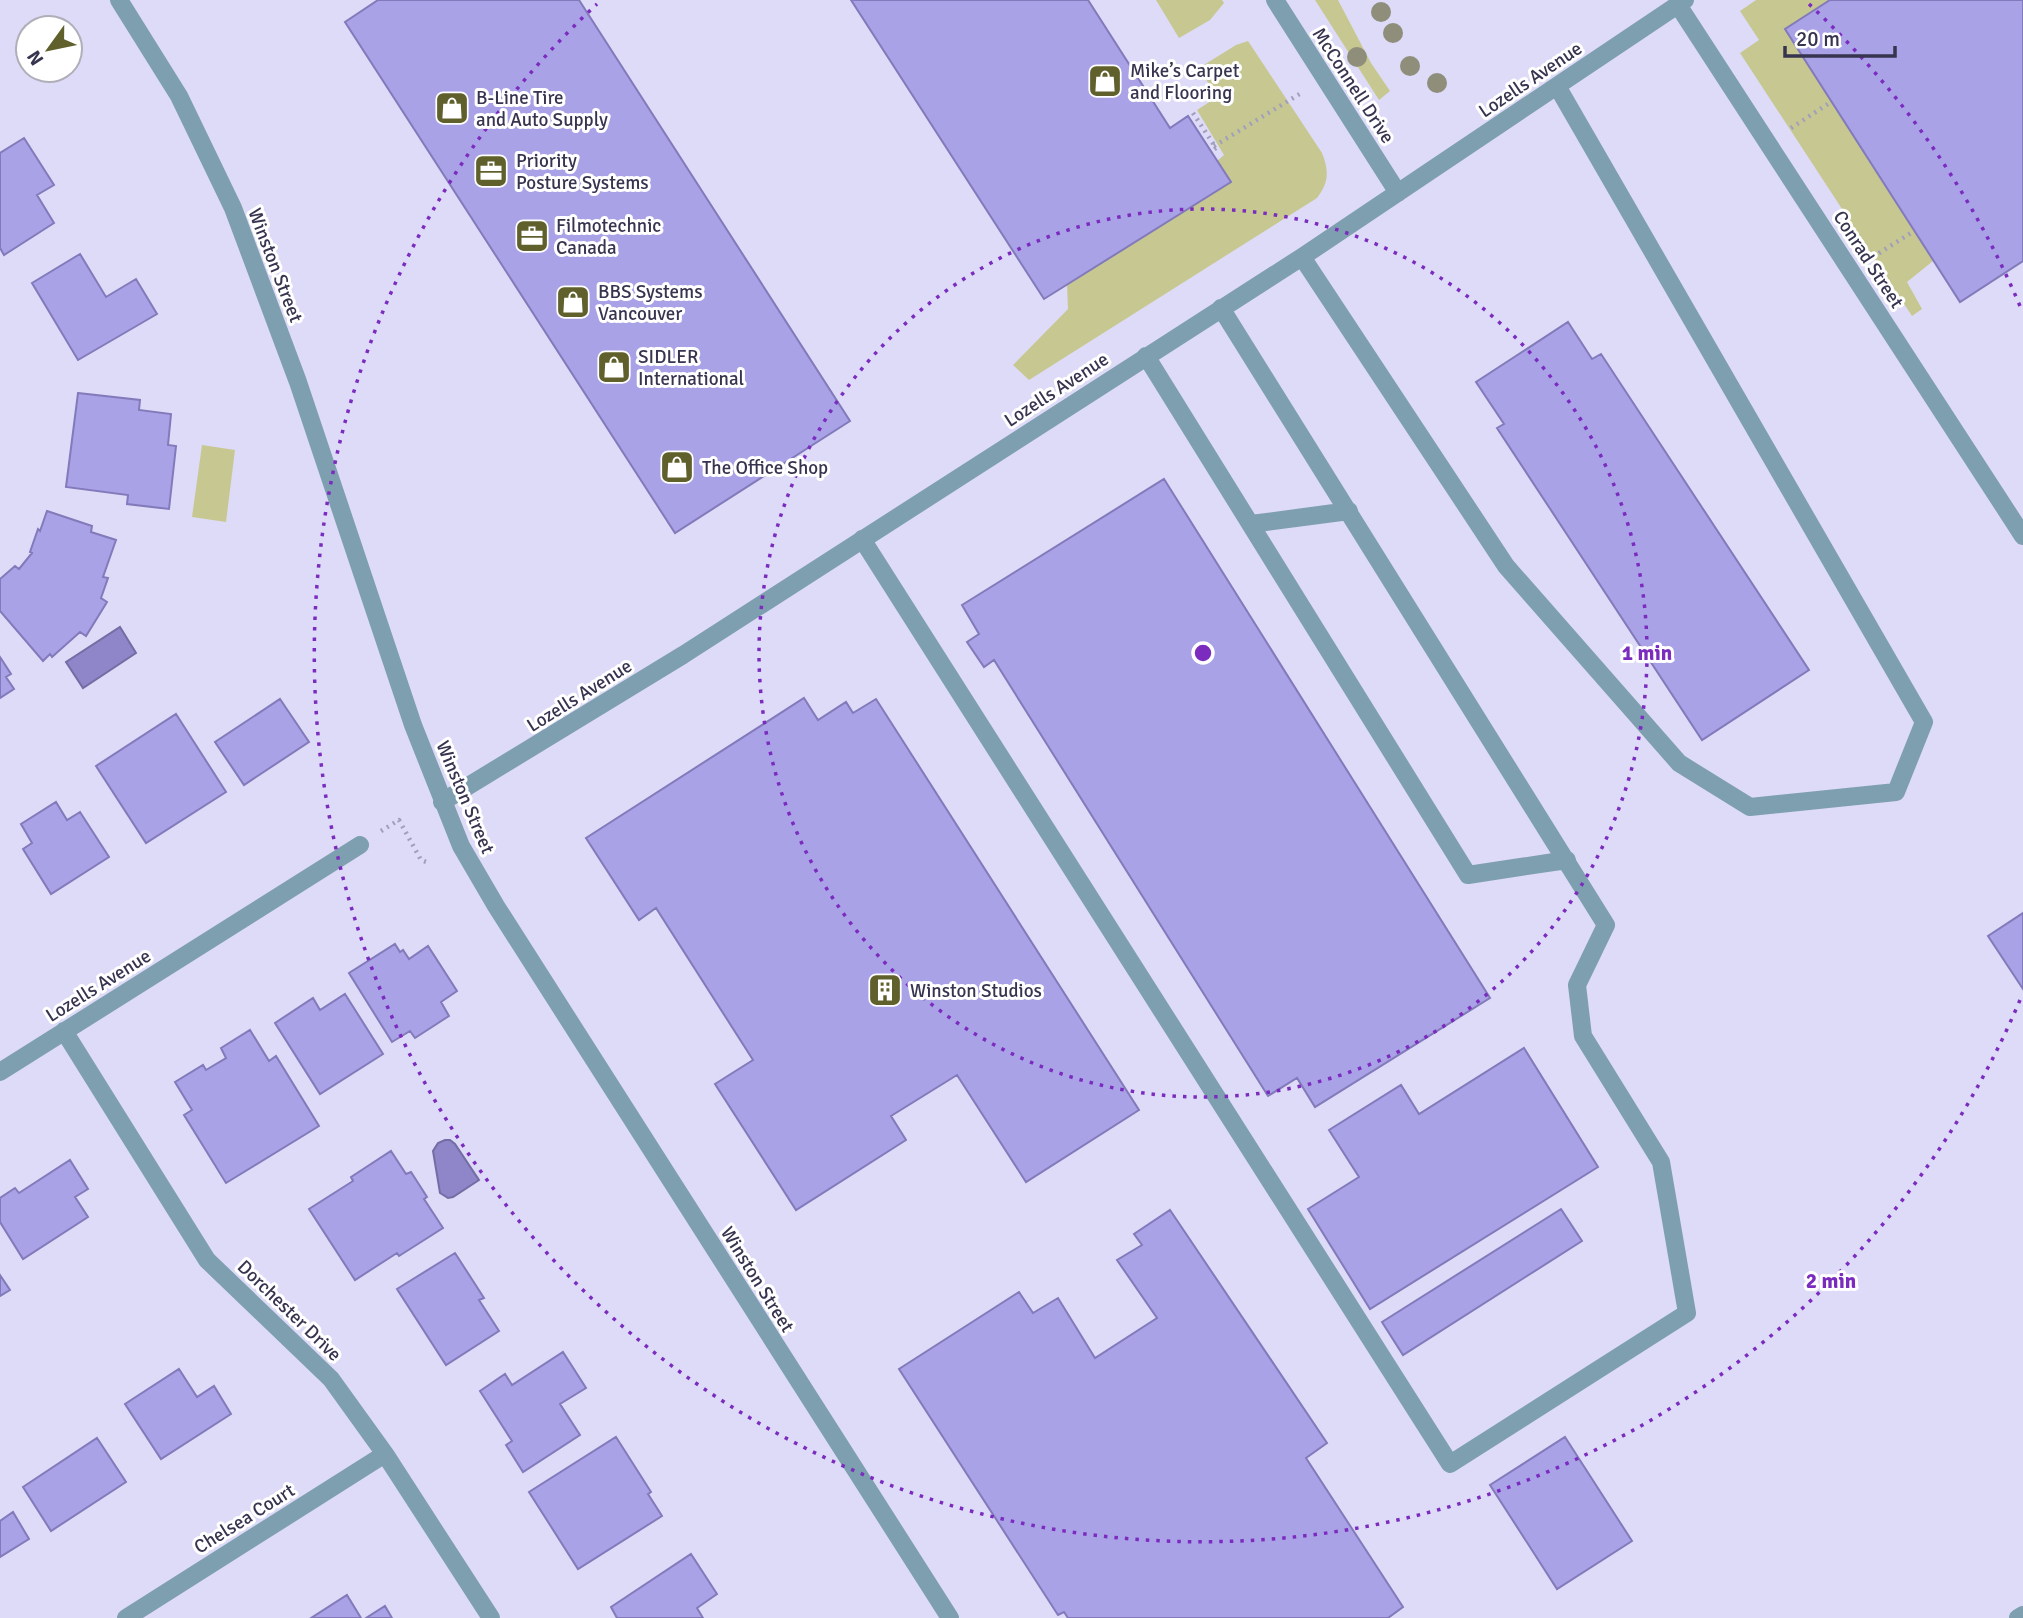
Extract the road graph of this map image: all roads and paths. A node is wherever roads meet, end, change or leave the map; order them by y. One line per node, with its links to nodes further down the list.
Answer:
1 (119, 0): 19 (street, Winston Street)
2 (1275, 0): 4 (street, McConnell Drive)
3 (1681, 3): 5 (street, Lozells Avenue); 8 (street, Conrad Street)
4 (1325, 79): 7 (path); 9 (street, McConnell Drive)
5 (1557, 86): 9 (street, Lozells Avenue); 11 (street)
6 (1831, 102): 8 (path)
7 (1193, 113)
8 (1768, 142): 12 (street, Conrad Street)
9 (1398, 193): 11 (street, Lozells Avenue)
10 (1914, 231): 12 (path)
11 (1302, 257): 13 (street, Lozells Avenue)
12 (1852, 271): 17 (street, Conrad Street)
13 (1221, 308): 14 (street, Lozells Avenue); 15 (street)
14 (1146, 356): 16 (street); 18 (street, Lozells Avenue)
15 (1349, 512): 16 (street); 21 (street)
16 (1251, 524): 21 (street)
17 (2023, 536)
18 (862, 539): 19 (street, Lozells Avenue); 21 (street)
19 (442, 802): 29 (street, Winston Street)
20 (360, 845): 22 (path); 23 (street, Lozells Avenue)
21 (1567, 860)
22 (429, 863)
23 (64, 1031): 24 (street, Lozells Avenue); 25 (street, Dorchester Drive)
24 (0, 1072)
25 (385, 1454): 27 (street, Chelsea Court); 28 (street, Dorchester Drive)
26 (2023, 1615): 30 (street)
27 (126, 1618)
28 (491, 1618)
29 (950, 1618)
30 (2018, 1618)

